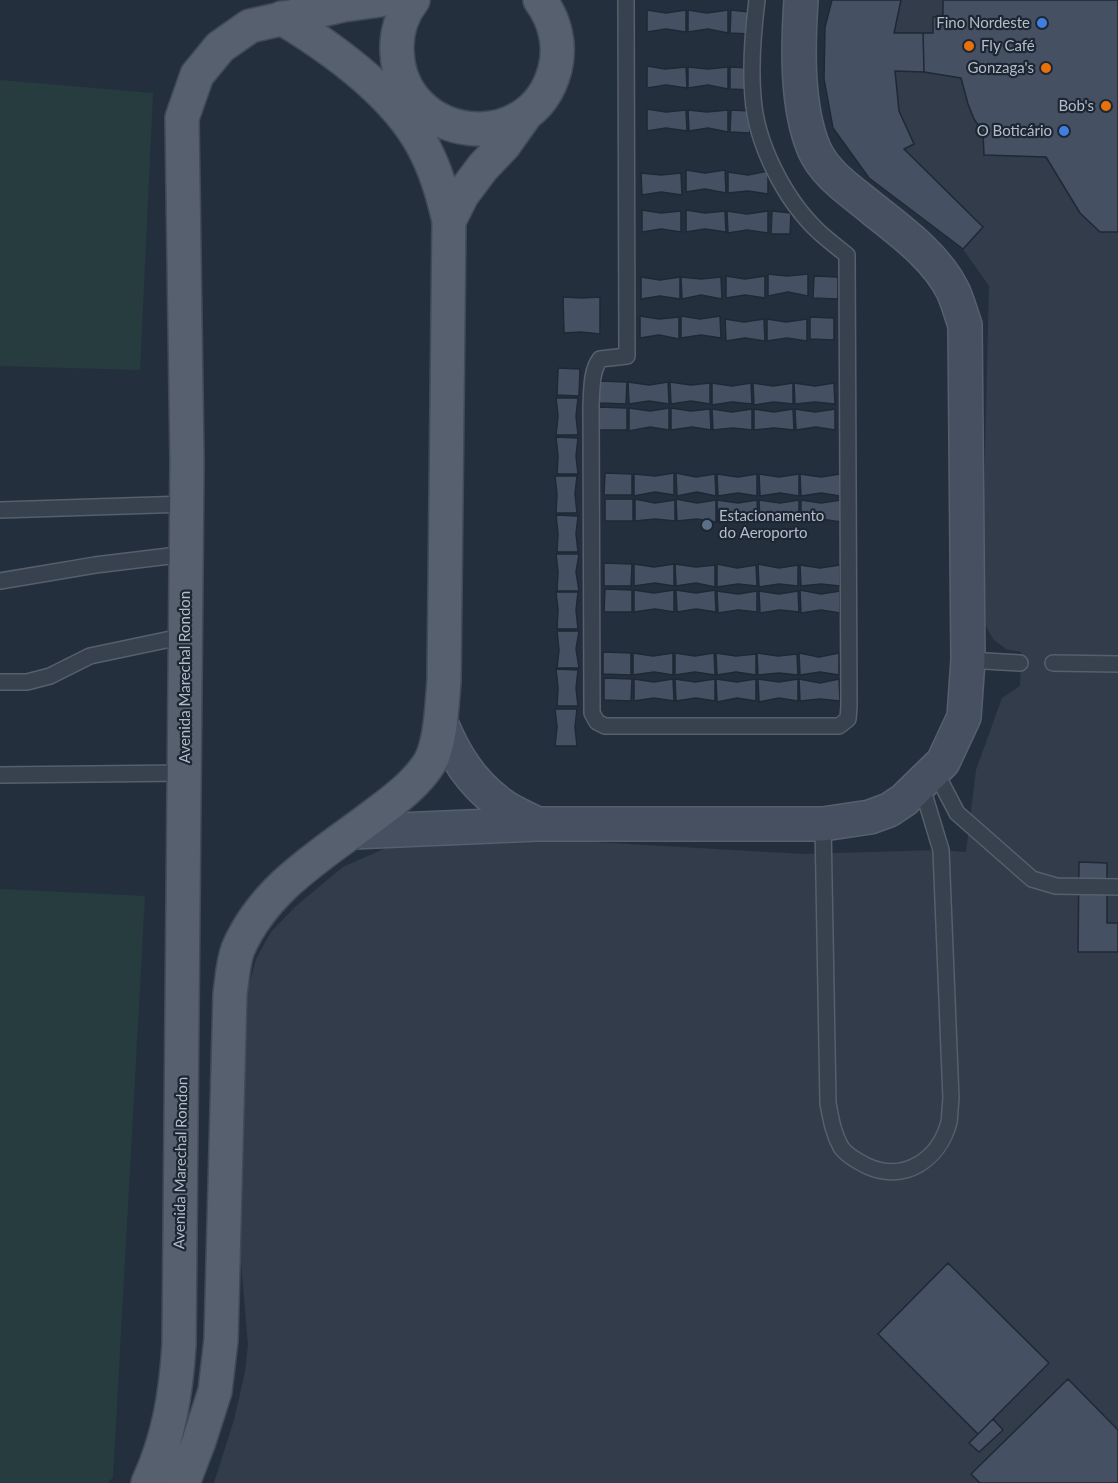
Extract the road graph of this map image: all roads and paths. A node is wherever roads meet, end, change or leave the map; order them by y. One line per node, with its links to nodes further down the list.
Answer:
1 (380, 0): 7 (main road, Avenida Marechal Rondon)
2 (413, 0): 8 (main road)
3 (540, 0): 8 (main road)
4 (626, 0): 5 (lane)
5 (757, 0)
6 (801, 0): 15 (street)
7 (282, 18): 9 (main road); 10 (main road, Avenida Marechal Rondon)
8 (526, 113): 9 (main road)
9 (449, 221): 20 (main road)
10 (187, 504): 11 (lane); 12 (main road, Avenida Marechal Rondon)
11 (0, 510)
12 (186, 554): 13 (lane); 14 (main road, Avenida Marechal Rondon)
13 (0, 581)
14 (185, 636): 19 (lane); 21 (main road, Avenida Marechal Rondon)
15 (969, 660): 16 (lane); 23 (street)
16 (1020, 663)
17 (1053, 663): 18 (lane)
18 (1118, 664)
19 (0, 682)
20 (441, 723): 24 (street); 26 (main road)
21 (184, 773): 22 (lane); 28 (main road, Avenida Marechal Rondon)
22 (0, 775)
23 (928, 777): 25 (street); 25 (lane); 27 (lane)
24 (537, 824): 25 (street); 26 (street)
25 (823, 824)
26 (353, 832): 29 (main road)
27 (1118, 887)
28 (148, 1483)
29 (183, 1483)

